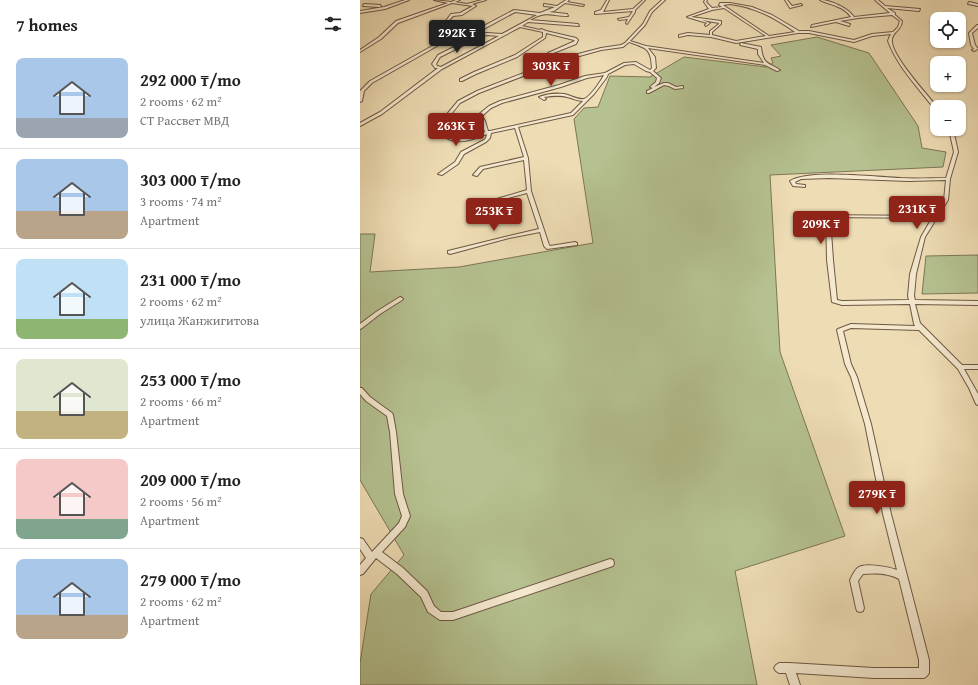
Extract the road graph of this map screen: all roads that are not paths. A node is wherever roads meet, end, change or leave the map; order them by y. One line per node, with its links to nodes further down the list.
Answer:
1 (408, 0): 31 (street)
2 (435, 0): 14 (street)
3 (459, 0): 14 (street)
4 (485, 0): 17 (street)
5 (608, 0): 33 (street)
6 (644, 0): 29 (street)
7 (664, 0): 60 (street)
8 (706, 0): 28 (street)
9 (786, 0): 23 (street)
10 (821, 0): 40 (street)
11 (876, 0): 27 (street)
12 (556, 1): 15 (street)
13 (389, 2): 19 (street)
14 (452, 2): 17 (street); 65 (street)
15 (565, 2): 21 (street); 25 (street)
16 (969, 3): 24 (street)
17 (467, 4): 44 (street)
18 (753, 4): 26 (street)
19 (364, 5)
20 (545, 5): 25 (street)
21 (583, 5)
22 (758, 5): 53 (street)
23 (801, 5)
24 (978, 5)
25 (557, 7): 34 (street)
26 (725, 7): 28 (street); 59 (street)
27 (885, 7): 30 (street); 36 (street)
28 (711, 8): 39 (street)
29 (634, 10): 33 (street); 38 (street)
30 (919, 10)
31 (360, 12)
32 (596, 12): 33 (street)
33 (600, 12)
34 (547, 13): 35 (street); 37 (street)
35 (540, 14): 42 (street); 58 (street)
36 (894, 14): 40 (street); 54 (street)
37 (567, 15)
38 (630, 18): 41 (street); 45 (street)
39 (693, 18): 47 (street); 57 (street)
40 (853, 18): 43 (street)
41 (619, 19)
42 (528, 21): 46 (street); 49 (street)
43 (835, 21): 48 (street); 50 (street)
44 (446, 22)
45 (627, 23)
46 (578, 25)
47 (706, 25)
48 (849, 25)
49 (520, 26): 52 (street); 55 (street)
50 (812, 26)
51 (978, 26): 64 (street)
52 (541, 30): 66 (street); 74 (street)
53 (798, 32): 54 (street); 59 (street)
54 (894, 33): 79 (street)
55 (504, 35): 70 (street); 70 (street)
56 (680, 36): 57 (street)
57 (711, 36): 61 (street)
58 (466, 37)
59 (769, 37): 61 (street)
60 (628, 41): 63 (street); 80 (street)
61 (739, 43): 69 (street)
62 (435, 46): 68 (street)
63 (646, 47): 69 (street); 71 (street)
64 (974, 50)
65 (360, 51)
66 (555, 58)
67 (411, 61): 68 (street)
68 (405, 62): 78 (street)
69 (766, 64): 72 (street)
70 (442, 68): 81 (street)
71 (651, 70): 73 (street); 75 (street)
72 (778, 70)
73 (606, 74): 77 (street); 80 (street)
74 (461, 80)
75 (682, 87)
76 (544, 99): 77 (street)
77 (587, 99): 82 (street)
78 (360, 101)
79 (930, 101)
80 (479, 116): 83 (street)
81 (360, 125)
82 (516, 126): 83 (street); 86 (street)
83 (488, 133): 84 (street); 87 (street)
84 (447, 136)
85 (953, 136): 89 (street)
86 (526, 158): 88 (street); 91 (street)
87 (440, 174)
88 (475, 175)
89 (948, 179): 90 (street); 95 (street)
90 (803, 186)
91 (528, 191): 92 (street); 96 (street)
92 (489, 202)
93 (812, 216): 94 (street)
94 (828, 216): 95 (street); 100 (street)
95 (935, 217): 100 (street)
96 (542, 230): 97 (street); 98 (street)
97 (575, 244)
98 (450, 252)
99 (400, 300): 102 (street)
100 (912, 303): 101 (street); 103 (street)
101 (978, 303)
102 (360, 327)
103 (920, 328): 104 (street); 112 (street)
104 (960, 366): 105 (street); 107 (street)
105 (978, 366)
106 (360, 390): 109 (street)
107 (978, 402)
108 (360, 542): 109 (street)
109 (373, 555): 110 (street); 111 (street)
110 (610, 563)
111 (360, 571)
112 (902, 576): 113 (street); 115 (street)
113 (860, 608)
114 (779, 668): 115 (street)
115 (789, 668): 116 (street)
116 (795, 685)

